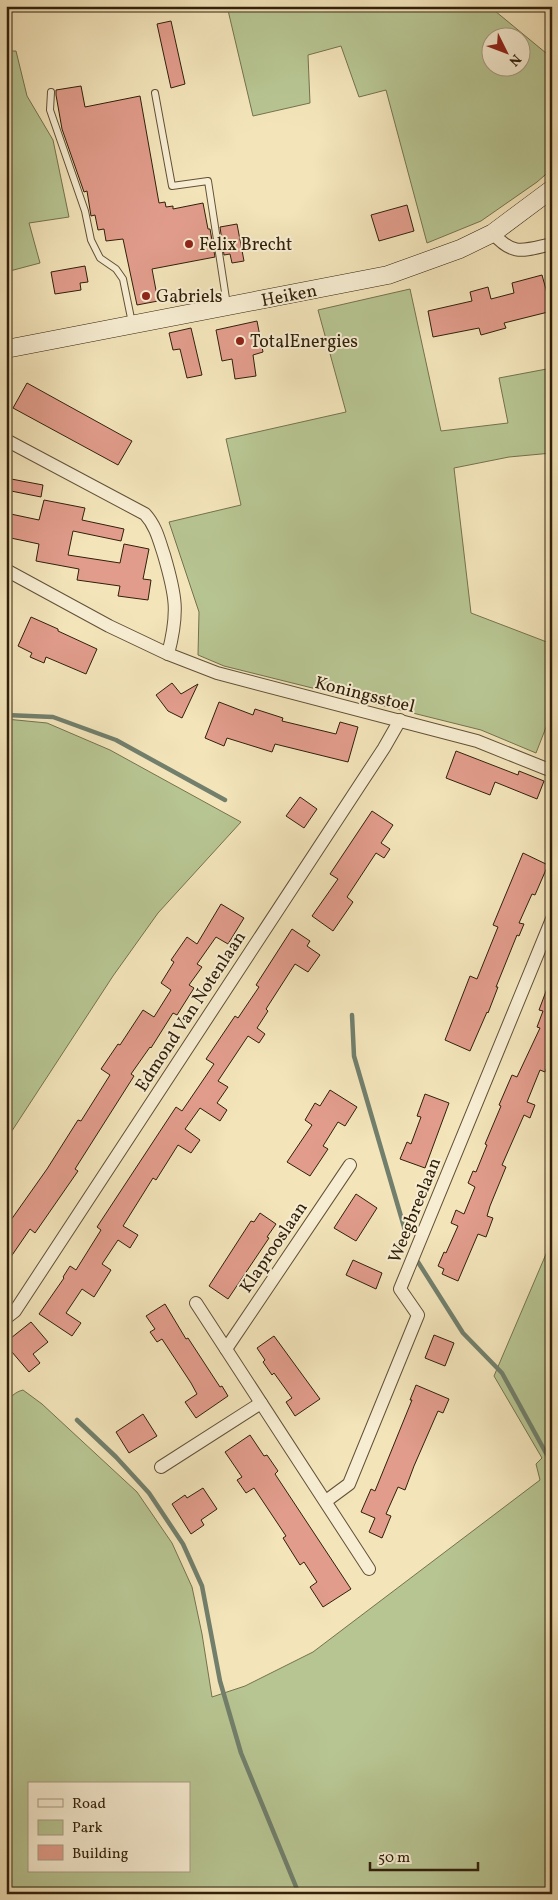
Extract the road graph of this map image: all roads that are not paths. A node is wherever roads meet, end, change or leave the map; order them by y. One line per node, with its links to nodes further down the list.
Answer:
1 (50, 92): 7 (lane)
2 (155, 93): 6 (lane)
3 (552, 189): 4 (main road, Heiken)
4 (493, 232): 5 (street); 6 (main road, Heiken)
5 (552, 244)
6 (227, 306): 7 (main road, Heiken)
7 (132, 325): 8 (main road, Heiken)
8 (6, 349)
9 (6, 440): 11 (street)
10 (6, 570): 11 (street, Koningsstoel)
11 (168, 654): 12 (street, Koningsstoel)
12 (400, 720): 13 (street, Koningsstoel); 17 (street, Edmond Van Notenlaan)
13 (552, 771)
14 (552, 919): 21 (street, Weegbreelaan)
15 (350, 1165): 18 (street, Klaprooslaan)
16 (196, 1303): 18 (street)
17 (6, 1318)
18 (226, 1349): 19 (street)
19 (262, 1403): 20 (street); 21 (street)
20 (161, 1468)
21 (326, 1502): 22 (street)
22 (369, 1569)

